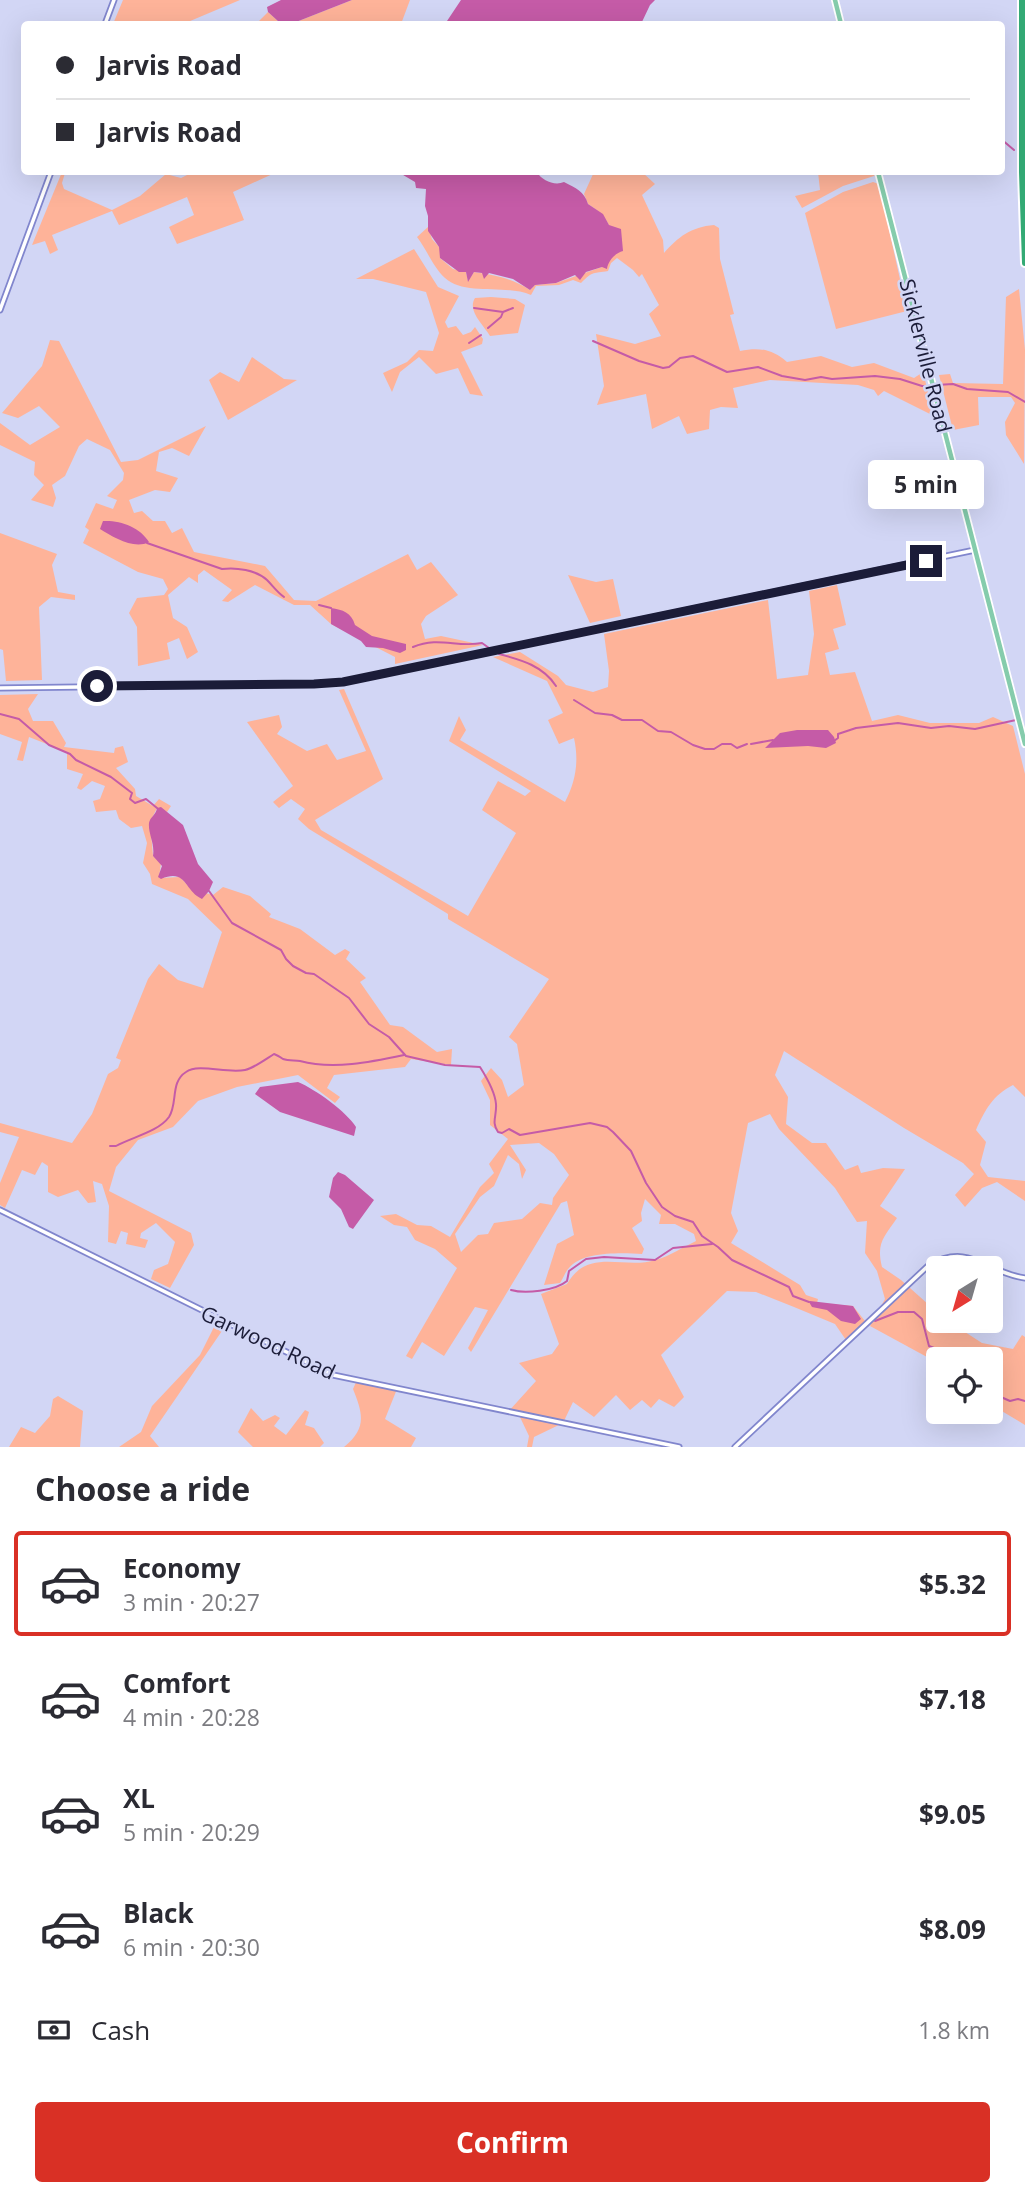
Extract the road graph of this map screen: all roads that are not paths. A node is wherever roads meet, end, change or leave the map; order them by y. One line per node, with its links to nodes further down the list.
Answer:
1 (114, 0): 4 (street)
2 (835, 0): 5 (main road)
3 (1022, 0): 8 (highway)
4 (106, 21)
5 (840, 21)
6 (50, 175): 9 (street)
7 (879, 175): 10 (main road, Sicklerville Road)
8 (1025, 263)
9 (0, 310)
10 (975, 550): 11 (street); 12 (main road, Sicklerville Road)
11 (0, 688)
12 (1025, 744)
13 (0, 1210): 15 (street, Garwood Road)
14 (1025, 1278): 16 (street)
15 (679, 1447)
16 (735, 1447)

